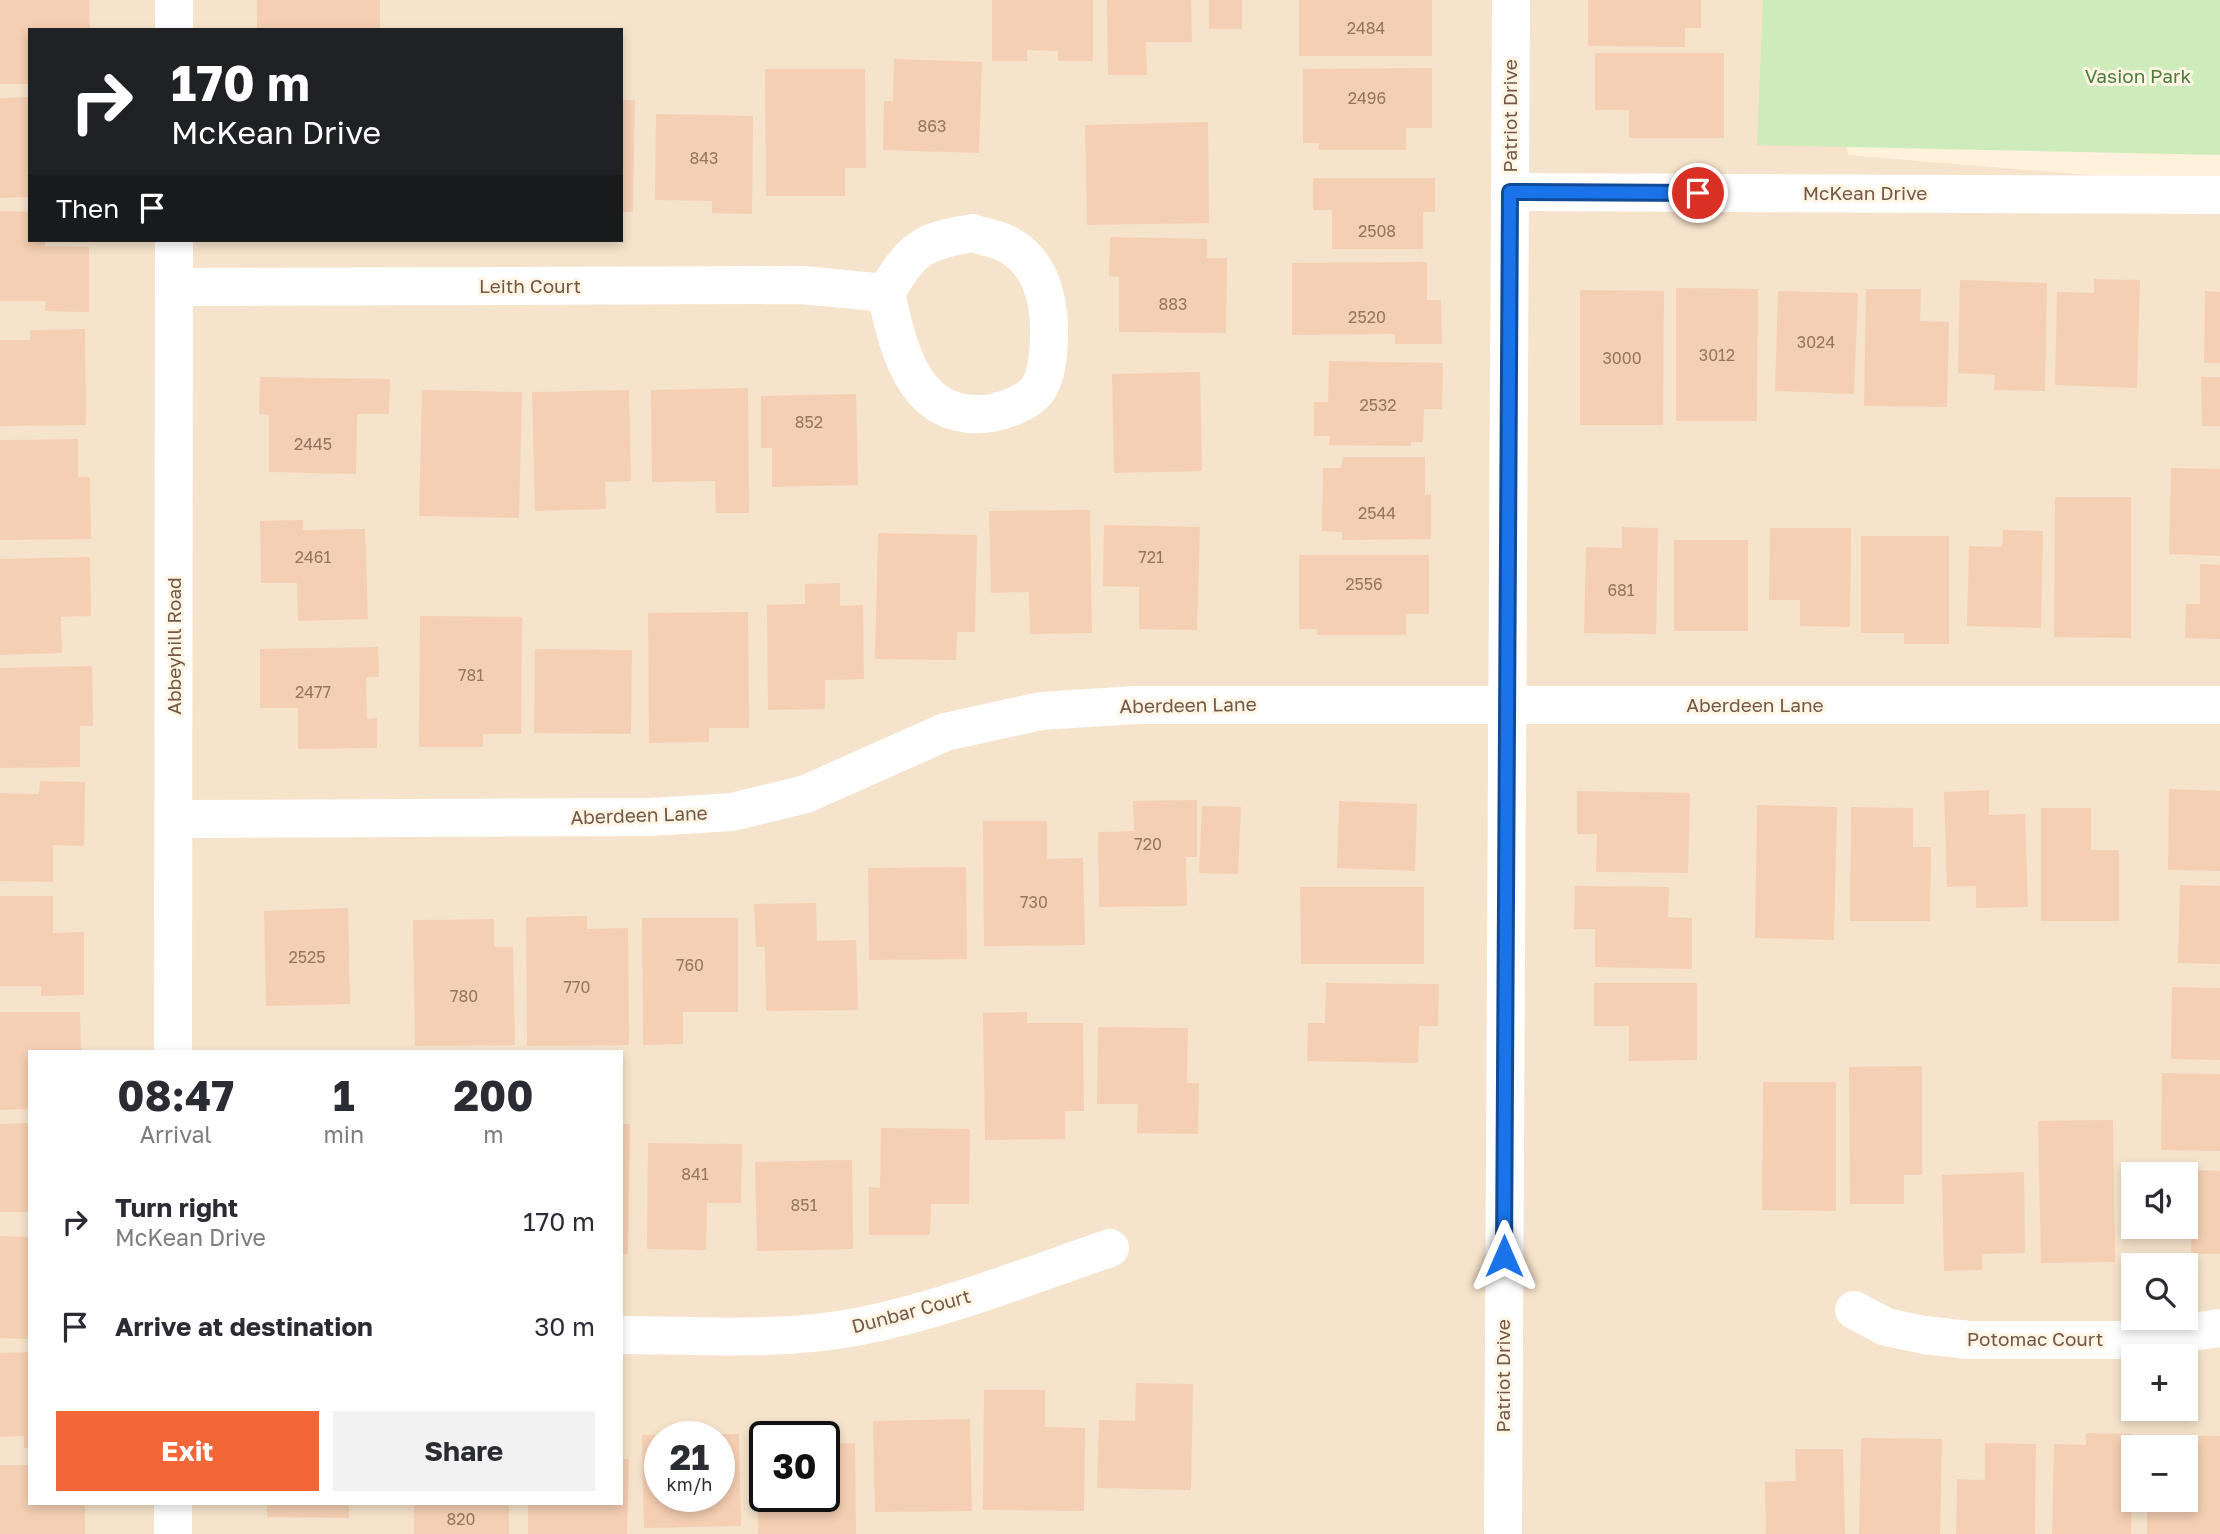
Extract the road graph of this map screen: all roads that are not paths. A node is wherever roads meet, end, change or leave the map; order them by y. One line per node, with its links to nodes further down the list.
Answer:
1 (174, 0): 3 (street)
2 (1511, 0): 4 (street, Patriot Drive)
3 (174, 28)
4 (1510, 192): 5 (street, McKean Drive); 9 (street, Patriot Drive)
5 (2220, 195)
6 (174, 242): 7 (street, Abbeyhill Road)
7 (174, 288): 8 (street, Leith Court); 11 (street, Abbeyhill Road)
8 (886, 293): 8 (street)
9 (1507, 705): 10 (street, Aberdeen Lane); 11 (street, Aberdeen Lane); 19 (street, Patriot Drive)
10 (2220, 705)
11 (174, 819): 12 (street, Abbeyhill Road)
12 (173, 1050)
13 (1110, 1248): 16 (street, Dunbar Court)
14 (1854, 1310): 15 (street, Potomac Court)
15 (2220, 1328)
16 (623, 1335)
17 (173, 1505): 18 (street)
18 (173, 1534)
19 (1503, 1534)

